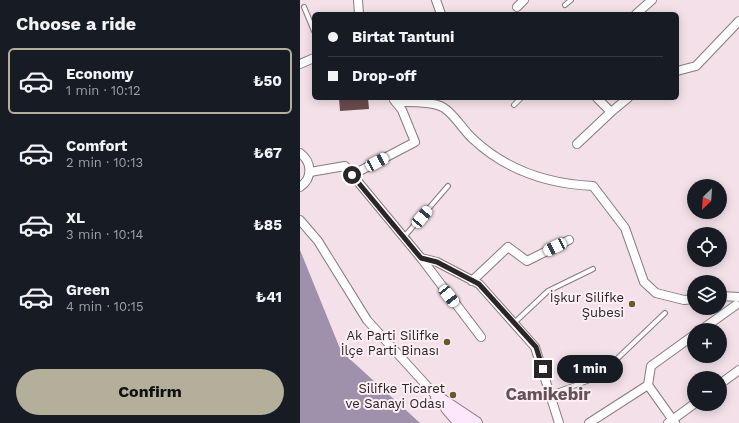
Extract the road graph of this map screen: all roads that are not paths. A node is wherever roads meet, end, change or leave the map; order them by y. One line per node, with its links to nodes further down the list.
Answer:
1 (358, 0): 9 (street)
2 (436, 0): 10 (street)
3 (524, 0): 8 (street)
4 (571, 0): 6 (lane)
5 (652, 0): 11 (street)
6 (565, 5)
7 (304, 7): 13 (lane)
8 (517, 7)
9 (359, 12)
10 (440, 12)
11 (638, 12)
12 (739, 21): 16 (street)
13 (312, 26)
14 (312, 59): 15 (street)
15 (300, 64)
16 (679, 70)
17 (394, 100): 26 (street); 36 (street)
18 (519, 100): 21 (lane)
19 (599, 100): 22 (street)
20 (626, 100): 22 (street)
21 (514, 105)
22 (611, 112): 23 (street)
23 (577, 144)
24 (300, 153): 25 (street)
25 (310, 172): 26 (street); 28 (street)
26 (352, 175): 30 (street)
27 (448, 186): 30 (lane)
28 (300, 187)
29 (300, 220): 47 (street)
30 (404, 238): 32 (street)
31 (570, 240): 34 (street)
32 (421, 258): 34 (street); 41 (street)
33 (593, 270): 39 (lane)
34 (472, 281): 39 (street)
35 (727, 298): 37 (street)
36 (687, 300)
37 (737, 301): 40 (street)
38 (665, 313): 46 (lane)
39 (514, 323): 46 (street)
40 (710, 323)
41 (481, 336)
42 (687, 340): 45 (street)
43 (739, 370): 44 (street)
44 (727, 379)
45 (648, 385): 49 (street); 53 (street)
46 (551, 394): 52 (street)
47 (437, 397): 50 (main road); 51 (main road)
48 (687, 410): 49 (street)
49 (672, 422)
50 (460, 423)
51 (476, 423)
52 (559, 423)
53 (589, 423)

